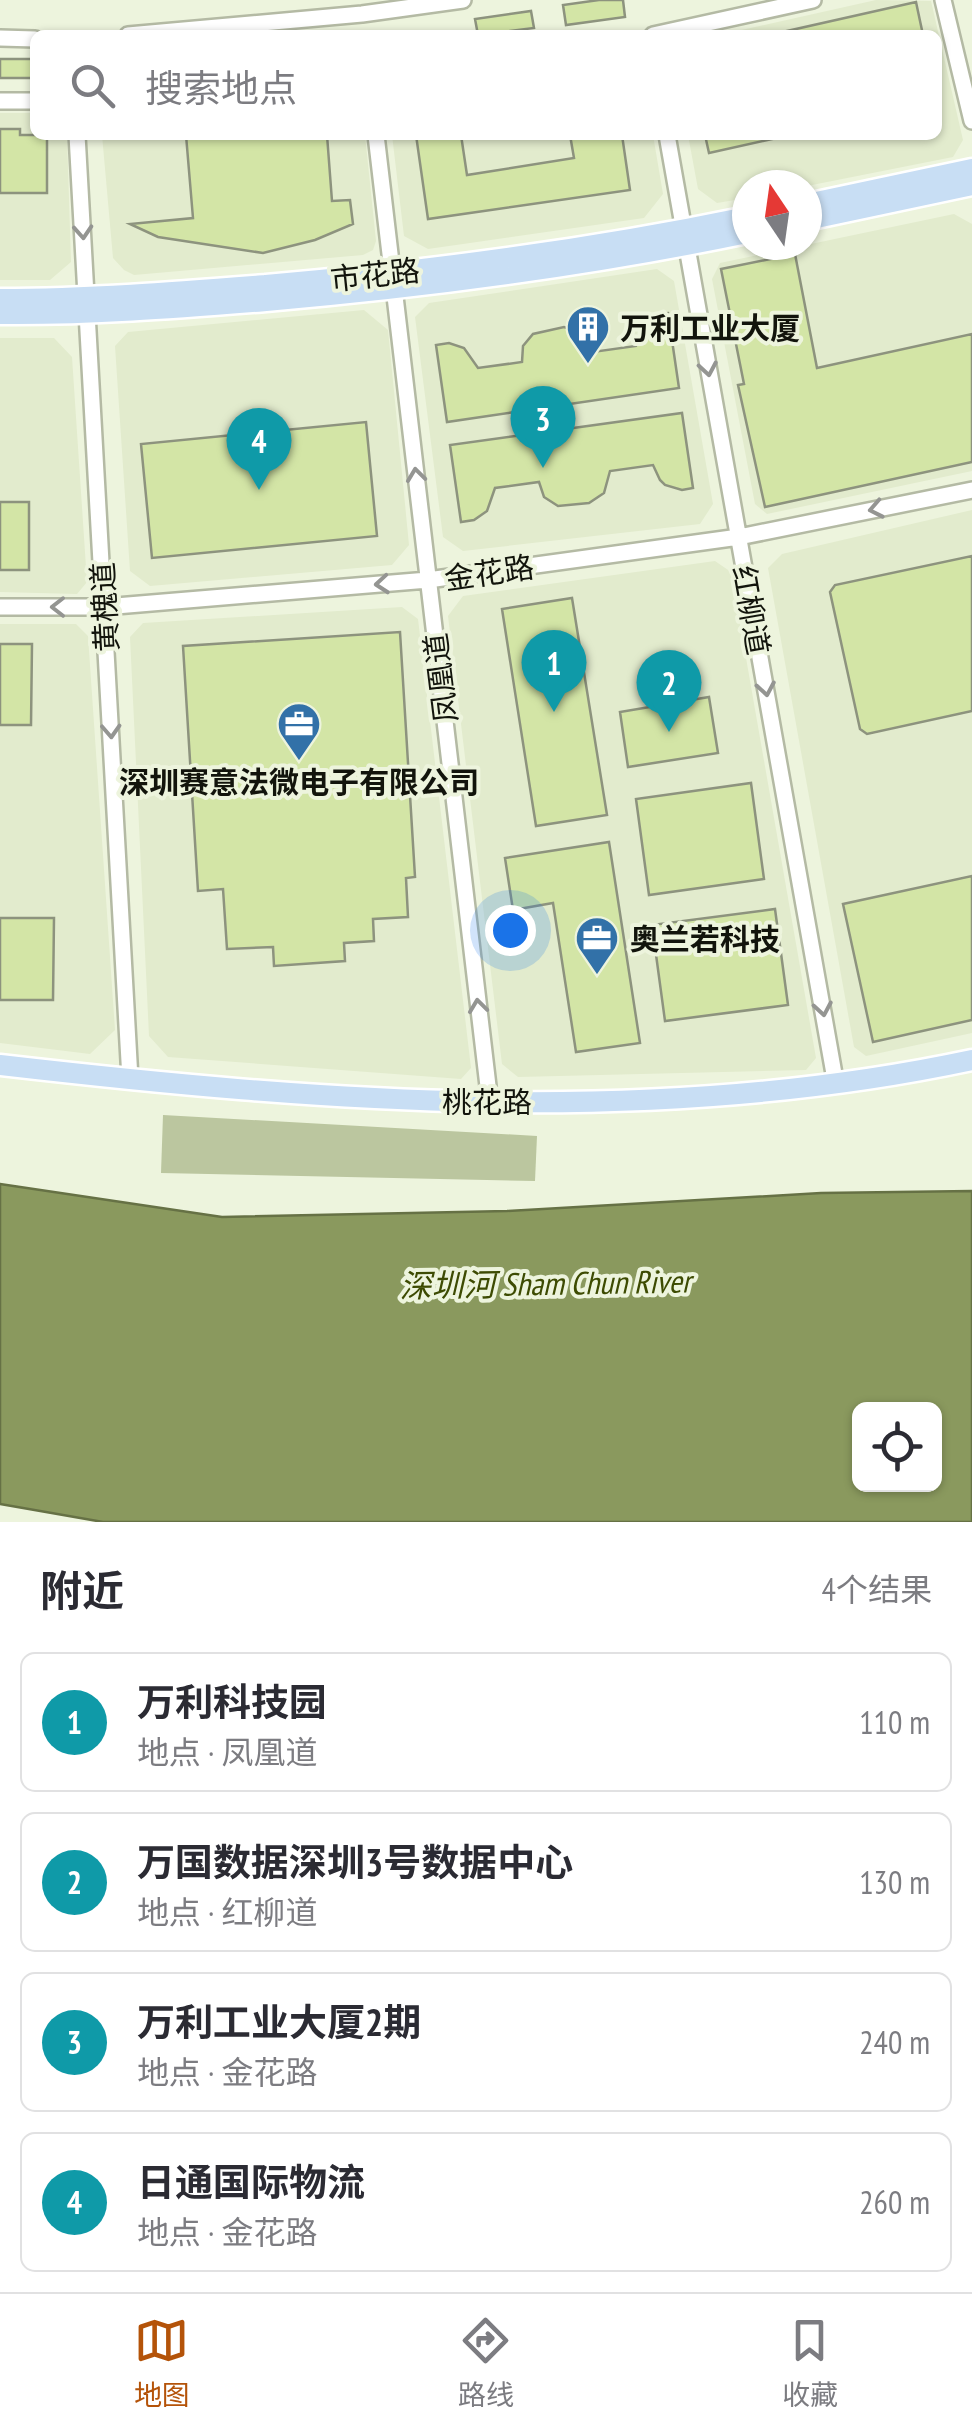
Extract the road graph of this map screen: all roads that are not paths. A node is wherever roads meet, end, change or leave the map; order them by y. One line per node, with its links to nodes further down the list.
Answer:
1 (462, 0): 4 (street)
2 (814, 0): 6 (street)
3 (942, 0): 11 (street)
4 (361, 7): 5 (street)
5 (170, 30)
6 (677, 30)
7 (0, 38): 8 (street)
8 (30, 38)
9 (0, 101): 10 (street)
10 (30, 101)
11 (972, 121)
12 (77, 140): 24 (street, 黄槐道, one-way to 24)
13 (377, 140): 22 (street, 凤凰道)
14 (668, 140): 21 (street, 红柳道)
15 (972, 169): 17 (main road)
16 (972, 185): 18 (main road)
17 (822, 201)
18 (822, 217)
19 (732, 221): 21 (main road, 市花路)
20 (732, 234): 21 (main road, 市花路)
21 (685, 237): 22 (main road, 市花路); 27 (street, 红柳道, one-way to 27)
22 (393, 281): 24 (main road, 市花路); 28 (street, 凤凰道, one-way to 22)
23 (0, 298): 24 (main road, 市花路)
24 (87, 306): 25 (main road, 市花路); 30 (street, 黄槐道)
25 (0, 314)
26 (972, 490): 27 (street, 金花路, one-way to 27)
27 (738, 537): 28 (street, 金花路); 34 (street, 红柳道, one-way to 34)
28 (428, 580): 30 (street, 金花路, one-way to 30); 35 (street, 凤凰道, one-way to 28)
29 (0, 607): 30 (street, 金花路, one-way to 29)
30 (104, 607): 33 (street, 黄槐道, one-way to 33)
31 (972, 1060): 34 (main road, 桃花路)
32 (0, 1065): 33 (main road, 桃花路)
33 (130, 1079): 35 (main road, 桃花路)
34 (836, 1085): 35 (main road, 桃花路)
35 (490, 1103)

